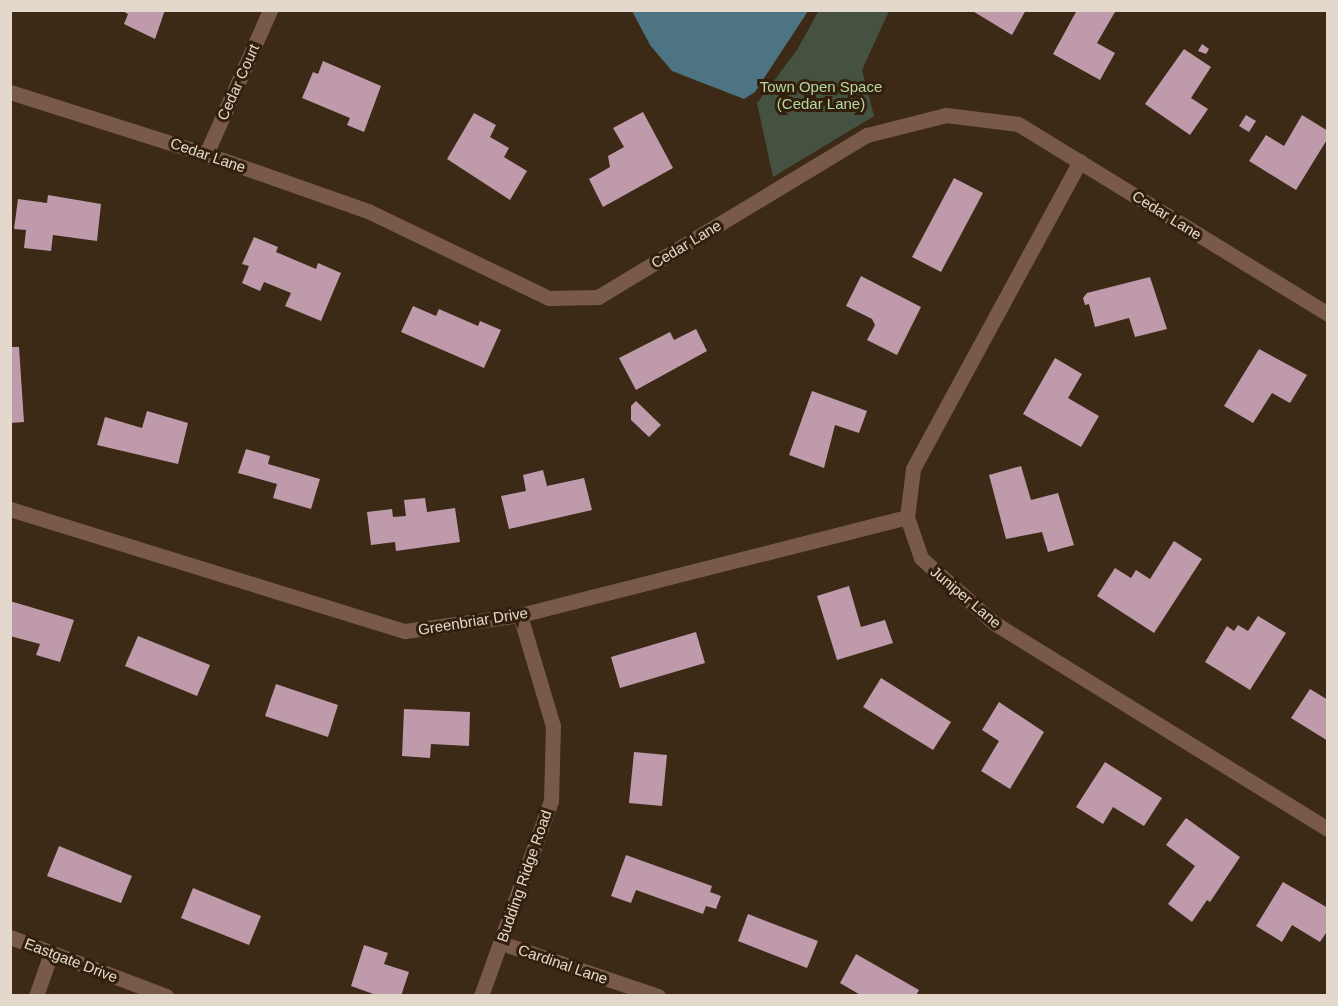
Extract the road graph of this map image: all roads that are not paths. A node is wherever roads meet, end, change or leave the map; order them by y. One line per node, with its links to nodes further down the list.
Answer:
1 (270, 10): 3 (street, Cedar Court)
2 (10, 92): 3 (street, Cedar Lane)
3 (206, 154): 4 (street, Cedar Lane)
4 (1080, 161): 5 (street, Cedar Lane); 7 (street, Juniper Lane)
5 (1328, 314)
6 (10, 509): 8 (street, Greenbriar Drive)
7 (907, 517): 8 (street, Greenbriar Drive); 9 (street, Juniper Lane)
8 (520, 615): 11 (street, Budding Ridge Road)
9 (1328, 829)
10 (10, 937): 12 (street, Eastgate Drive)
11 (501, 943): 15 (street, Budding Ridge Road); 16 (street, Cardinal Lane)
12 (51, 952): 13 (street); 14 (street, Eastgate Drive)
13 (36, 996)
14 (166, 996)
15 (481, 996)
16 (658, 996)

